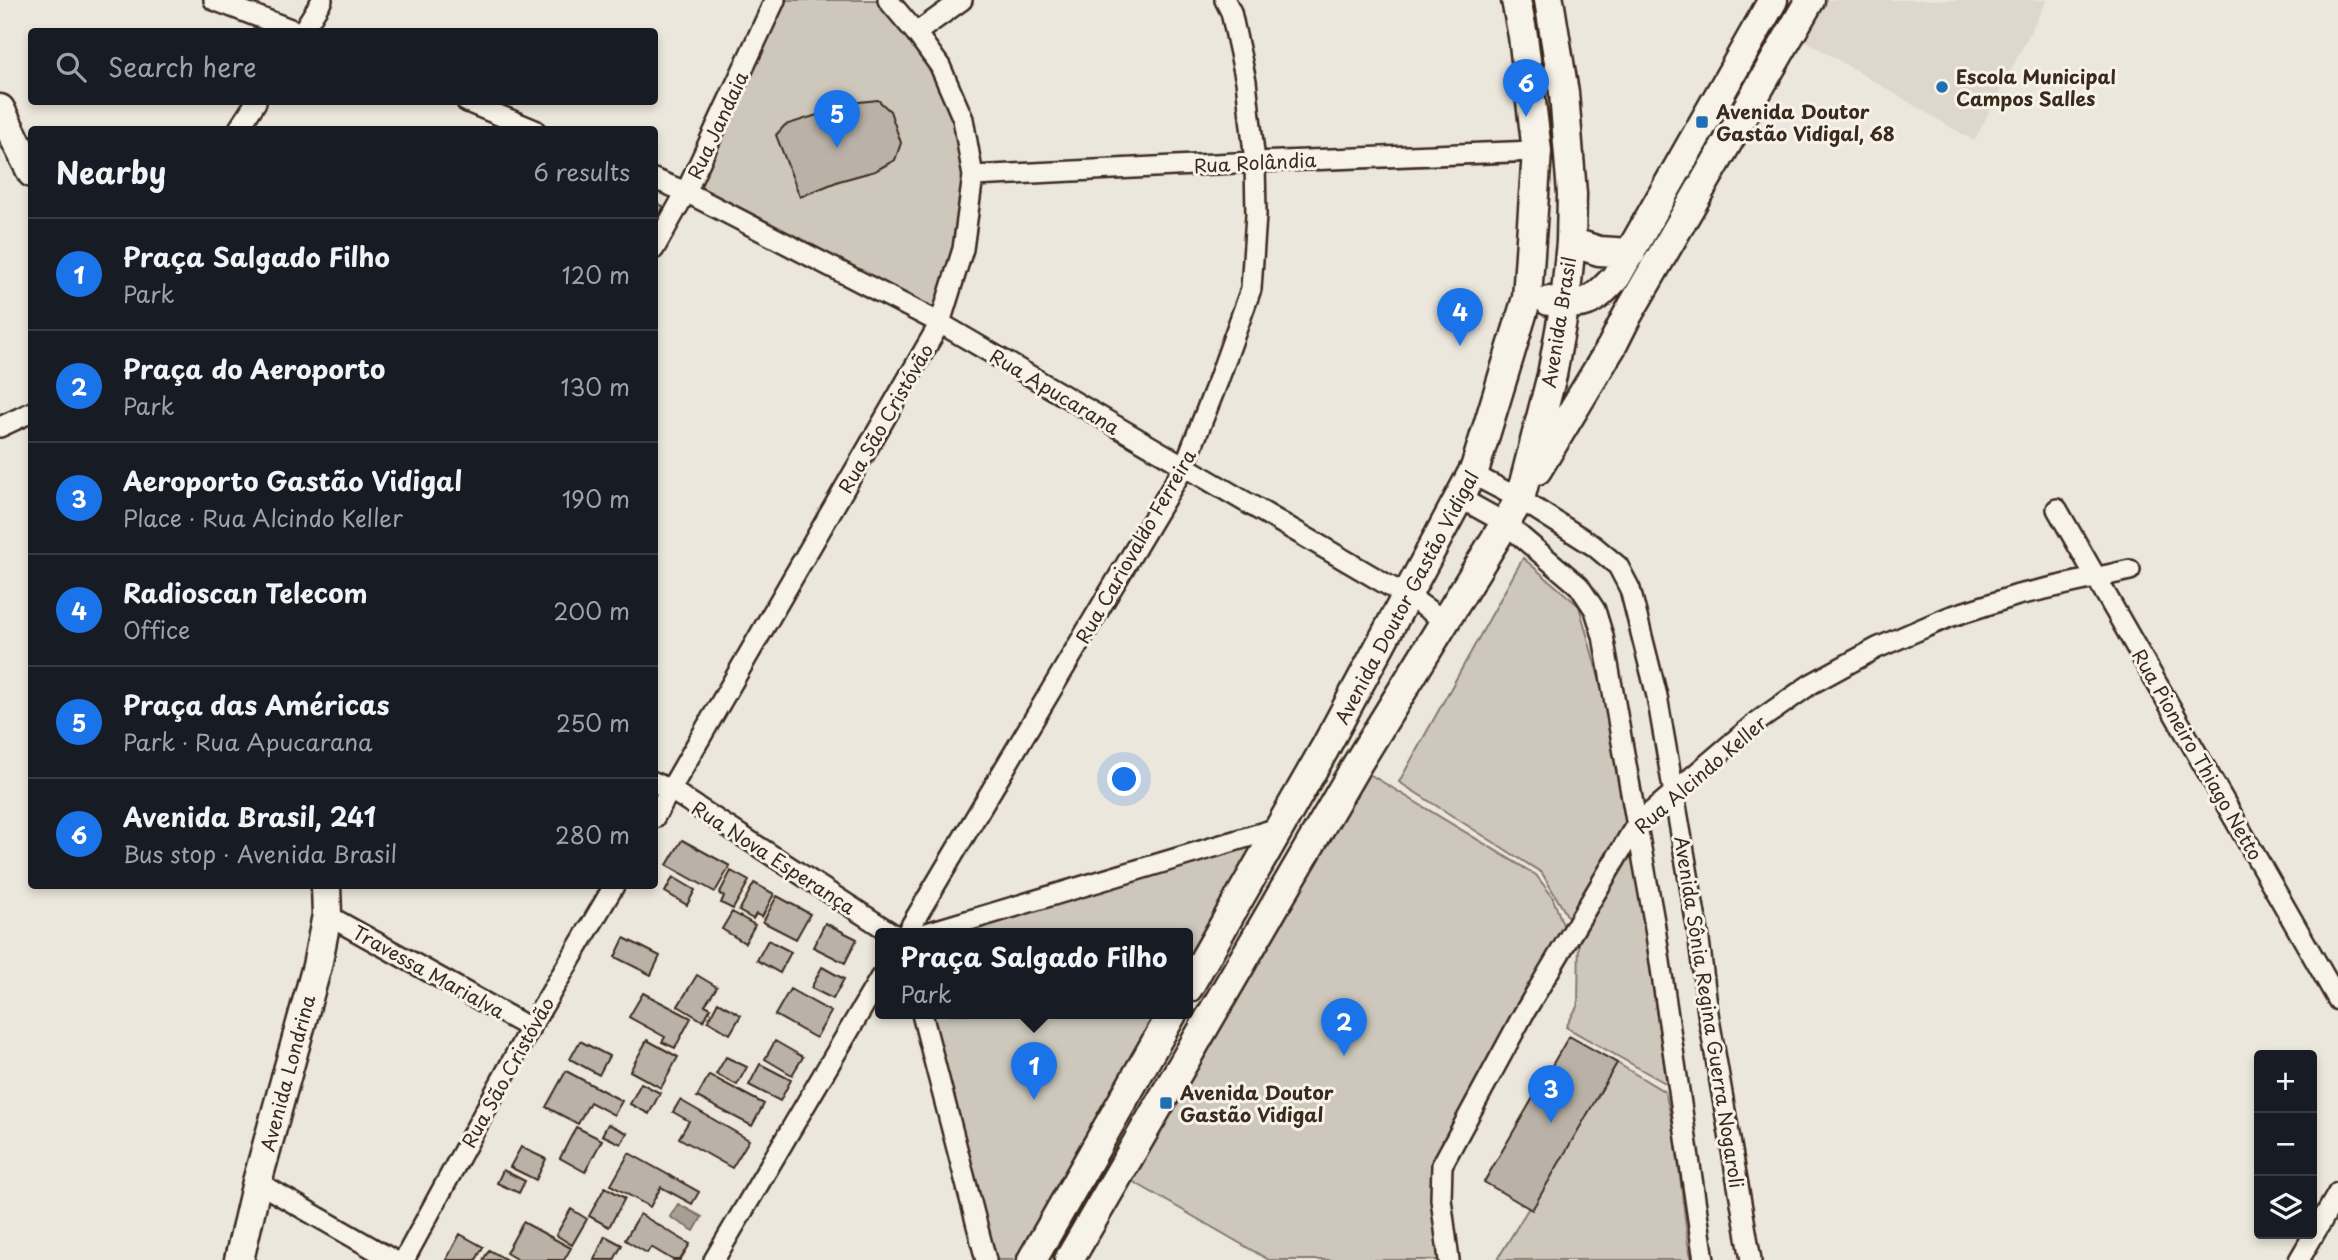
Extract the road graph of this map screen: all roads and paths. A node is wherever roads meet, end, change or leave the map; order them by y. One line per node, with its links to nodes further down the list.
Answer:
1 (214, 0): 11 (street)
2 (321, 0): 12 (street)
3 (775, 0): 24 (street, Rua Jandaia)
4 (888, 0): 13 (street, Rua São Cristóvão)
5 (962, 0): 13 (street)
6 (1225, 0): 20 (street, Rua Cariovaldo Ferreira)
7 (1516, 0): 19 (main road, Avenida Brasil)
8 (1549, 0): 26 (main road, Avenida Brasil)
9 (1773, 0): 27 (main road)
10 (1810, 0): 31 (main road)
11 (289, 28)
12 (303, 28)
13 (916, 33): 22 (street, Rua São Cristóvão)
14 (254, 105): 17 (street)
15 (474, 105): 18 (street)
16 (0, 109): 21 (main road)
17 (241, 126)
18 (525, 126)
19 (1536, 151): 20 (street, Rua Rolândia); 29 (main road, Avenida Brasil)
20 (1255, 162): 22 (street, Rua Rolândia); 35 (street, Rua Cariovaldo Ferreira)
21 (28, 165)
22 (973, 176): 32 (street, Rua São Cristóvão)
23 (658, 181): 24 (street, Rua Apucarana)
24 (686, 192): 25 (street, Rua Jandaia); 32 (street, Rua Apucarana)
25 (658, 242)
26 (1571, 242): 27 (main road); 30 (main road, Avenida Brasil)
27 (1631, 253): 28 (main road)
28 (1597, 297): 30 (main road); 31 (main road)
29 (1527, 298): 30 (main road); 36 (main road, Avenida Doutor Gastão Vidigal)
30 (1565, 303): 37 (main road, Avenida Brasil)
31 (1627, 316): 37 (main road)
32 (940, 323): 35 (street, Rua Apucarana); 44 (street, Rua São Cristóvão)
33 (28, 414): 34 (street)
34 (0, 427)
35 (1184, 467): 42 (street, Rua Apucarana); 53 (street, Rua Cariovaldo Ferreira)
36 (1466, 486): 37 (street, Avenida Sônia Regina Guerra Nogaroli); 39 (street); 42 (main road, Avenida Doutor Gastão Vidigal)
37 (1520, 499): 39 (main road, Avenida Brasil); 45 (street, Avenida Sônia Regina Guerra Nogaroli)
38 (2057, 509): 41 (street, Rua Pioneiro Thiago Netto)
39 (1505, 523): 43 (main road, Avenida Brasil); 47 (street)
40 (2130, 570): 41 (street, Rua Alcindo Keller)
41 (2096, 578): 45 (street, Rua Alcindo Keller); 57 (street, Rua Pioneiro Thiago Netto)
42 (1408, 598): 43 (street, Rua Apucarana); 48 (main road, Avenida Doutor Gastão Vidigal)
43 (1446, 622): 69 (main road, Avenida Doutor Gastão Vidigal)
44 (663, 786): 46 (street, Rua São Cristóvão); 52 (street, Rua Nova Esperança)
45 (1674, 793): 47 (street, Rua Alcindo Keller); 72 (street, Avenida Sônia Regina Guerra Nogaroli)
46 (658, 804)
47 (1636, 825): 70 (street, Rua Alcindo Keller); 71 (street)
48 (1281, 827): 54 (street); 55 (main road, Avenida Doutor Gastão Vidigal)
49 (326, 889): 51 (main road, Avenida Londrina)
50 (612, 889): 60 (street, Rua São Cristóvão)
51 (327, 915): 60 (street, Travessa Marialva); 61 (main road, Avenida Londrina)
52 (884, 928)
53 (910, 928)
54 (943, 928)
55 (1193, 979)
56 (875, 986): 66 (street)
57 (2338, 1000)
58 (923, 1019): 67 (street)
59 (1169, 1019): 68 (main road)
60 (530, 1028): 65 (street, Rua São Cristóvão)
61 (257, 1182): 63 (main road, Avenida Londrina); 64 (street)
62 (2338, 1193): 73 (street)
63 (239, 1260)
64 (393, 1260)
65 (404, 1260)
66 (714, 1260)
67 (986, 1260)
68 (1032, 1260)
69 (1069, 1260)
70 (1449, 1260)
71 (1704, 1260)
72 (1751, 1260)
73 (2299, 1260)

